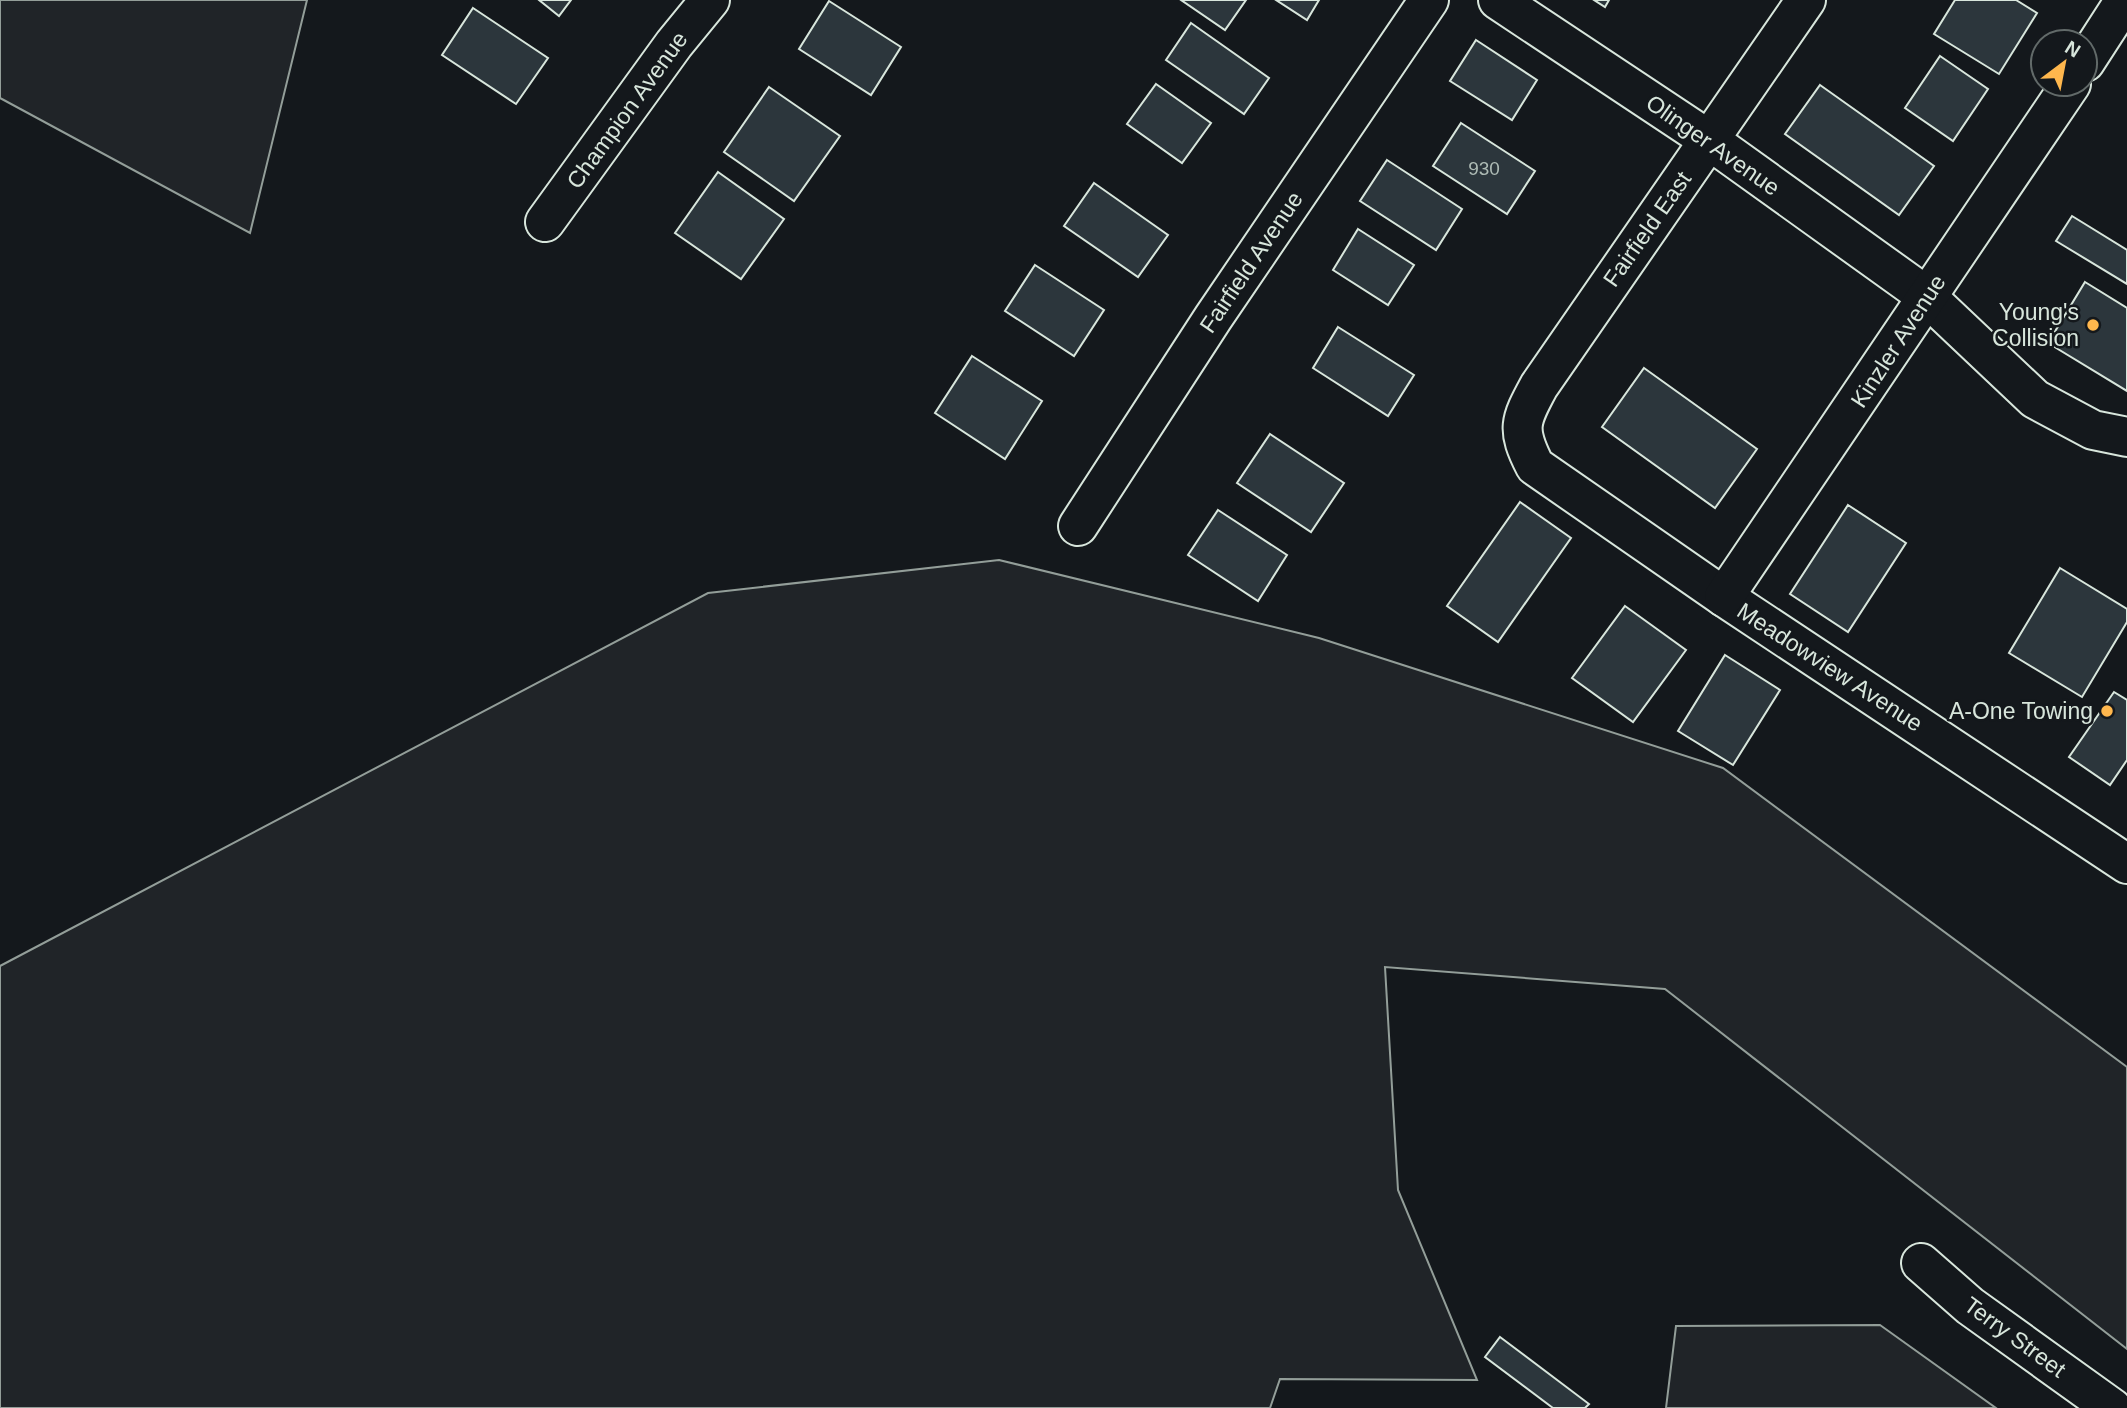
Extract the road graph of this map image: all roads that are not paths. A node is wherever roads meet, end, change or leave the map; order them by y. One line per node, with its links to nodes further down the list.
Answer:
1 (710, 0): 9 (street, Champion Avenue)
2 (1429, 0): 13 (street, Fairfield Avenue)
3 (1498, 0): 8 (street, Olinger Avenue)
4 (1806, 0): 8 (street, Fairfield East)
5 (2125, 0): 6 (street)
6 (2099, 40)
7 (2061, 98): 10 (street, Kinzler Avenue)
8 (1709, 139): 10 (street, Olinger Avenue); 12 (street, Fairfield East)
9 (545, 222)
10 (1925, 295): 11 (street, Olinger Avenue); 14 (street, Kinzler Avenue)
11 (2127, 437)
12 (1535, 466): 14 (street, Meadowview Avenue)
13 (1078, 526)
14 (1724, 597): 15 (street, Meadowview Avenue)
15 (2127, 864)
16 (1921, 1263): 17 (street, Terry Street)
17 (2112, 1408)

